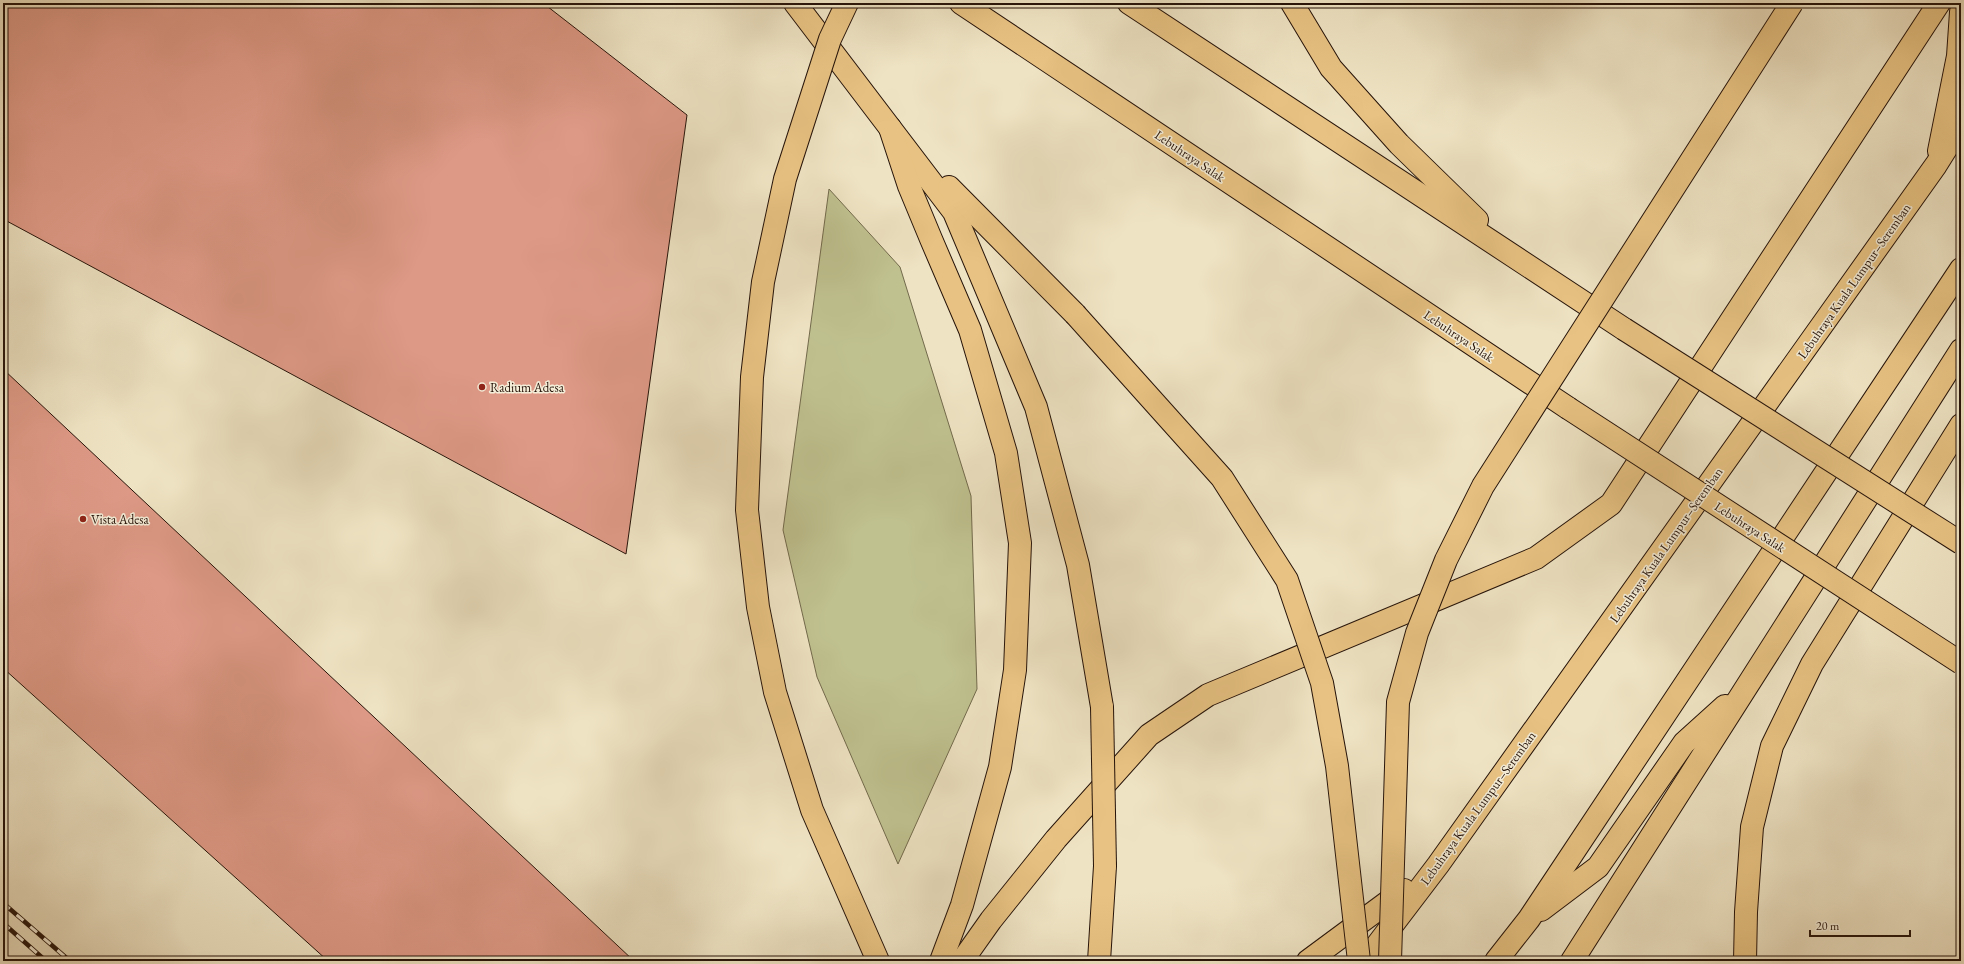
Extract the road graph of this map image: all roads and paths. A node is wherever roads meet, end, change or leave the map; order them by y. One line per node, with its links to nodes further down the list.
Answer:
1 (795, 3): 10 (highway)
2 (847, 3): 21 (highway, bridge)
3 (961, 3): 17 (highway, Lebuhraya Salak, bridge)
4 (1129, 3): 12 (highway)
5 (1292, 3): 12 (highway)
6 (1792, 3): 28 (highway, bridge)
7 (1939, 3): 23 (highway)
8 (1961, 12): 11 (highway)
9 (1961, 125): 11 (highway, Lebuhraya Kuala Lumpur–Seremban)
10 (890, 128): 22 (highway); 24 (highway, bridge); 26 (highway, bridge)
11 (1936, 165): 19 (highway, Lebuhraya Kuala Lumpur–Seremban)
12 (1510, 254): 16 (highway, bridge)
13 (1961, 269): 20 (highway)
14 (1961, 350): 18 (highway)
15 (1961, 425): 31 (highway)
16 (1961, 543)
17 (1961, 663)
18 (1746, 688): 20 (highway); 30 (highway)
19 (1438, 865): 25 (highway); 27 (highway, Lebuhraya Kuala Lumpur–Seremban)
20 (1529, 919): 29 (highway)
21 (878, 961)
22 (941, 961)
23 (962, 961)
24 (1099, 961)
25 (1308, 961)
26 (1359, 961)
27 (1365, 961)
28 (1390, 961)
29 (1496, 961)
30 (1572, 961)
31 (1745, 961)

